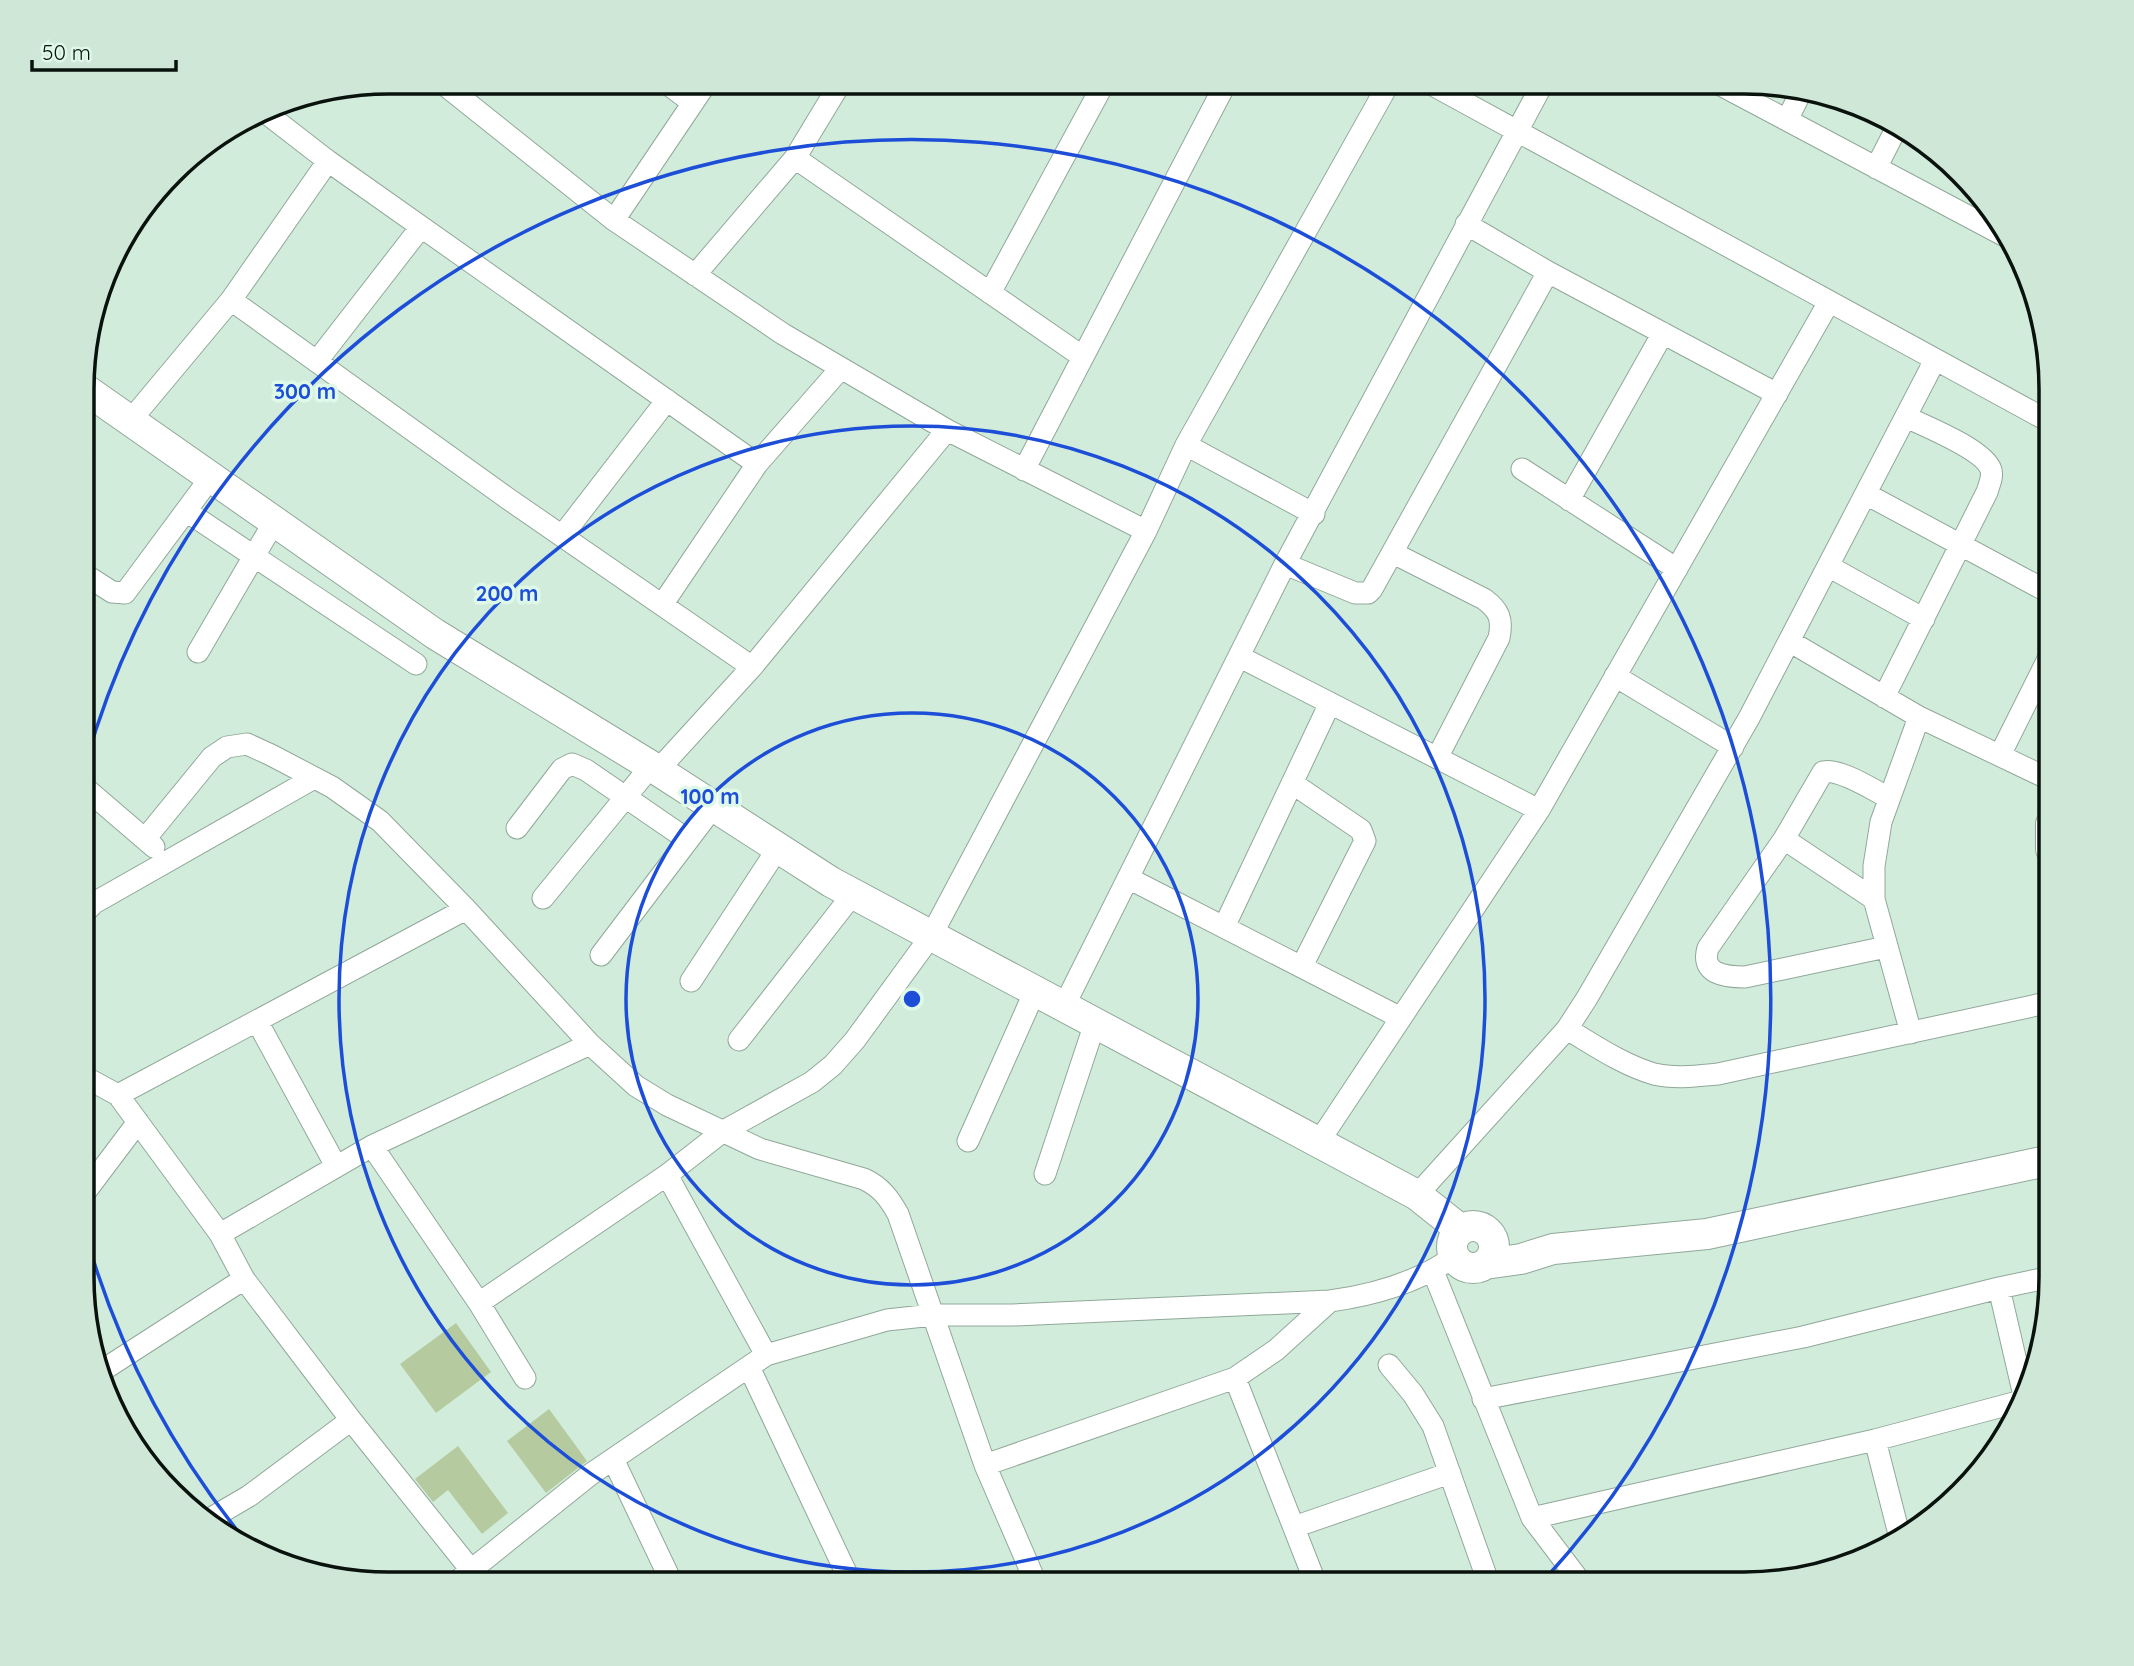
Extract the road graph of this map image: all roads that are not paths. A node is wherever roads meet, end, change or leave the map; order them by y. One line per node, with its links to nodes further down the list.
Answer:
1 (456, 94): 20 (street)
2 (681, 94): 12 (street)
3 (699, 94): 12 (street)
4 (834, 94): 17 (street)
5 (1098, 94): 26 (street)
6 (1220, 94): 30 (street)
7 (1383, 94): 41 (street)
8 (1449, 94): 15 (street)
9 (1537, 94): 15 (street)
10 (1738, 94): 14 (street)
11 (1797, 99): 14 (street)
12 (693, 103): 20 (street)
13 (273, 119): 18 (street)
14 (1787, 120): 19 (street)
15 (1516, 132): 21 (street); 28 (street)
16 (1893, 135): 19 (street)
17 (795, 158): 25 (street); 26 (street)
18 (328, 161): 22 (street); 27 (street)
19 (1877, 168): 23 (street)
20 (614, 219): 25 (street)
21 (1466, 224): 24 (street); 49 (street)
22 (421, 227): 32 (street); 36 (street)
23 (1992, 229)
24 (1548, 272): 29 (street); 54 (street)
25 (695, 275): 33 (street)
26 (990, 293): 30 (street)
27 (231, 300): 32 (street); 39 (street)
28 (1829, 302): 31 (street); 34 (street)
29 (1663, 333): 34 (street); 47 (street)
30 (1083, 357): 44 (street)
31 (1936, 360): 37 (street); 38 (street)
32 (317, 362): 52 (street)
33 (841, 368): 40 (street); 42 (street)
34 (1777, 394): 58 (street)
35 (94, 395): 39 (street)
36 (667, 400): 42 (street); 52 (street)
37 (2039, 416)
38 (1906, 417): 46 (street); 53 (street)
39 (130, 421): 45 (street)
40 (947, 430): 44 (street); 67 (street)
41 (1186, 445): 49 (street); 51 (street)
42 (757, 464): 61 (street)
43 (1522, 469): 47 (street)
44 (1024, 470): 51 (street)
45 (211, 477): 48 (street); 50 (street)
46 (1866, 494): 53 (street); 57 (street)
47 (1569, 500): 58 (street)
48 (186, 511): 55 (street); 59 (street)
49 (1314, 514): 56 (street)
50 (274, 522): 55 (street); 76 (street)
51 (1146, 531): 98 (street)
52 (562, 536): 61 (street)
53 (1960, 546): 60 (street); 62 (street)
54 (1393, 553): 56 (street); 75 (street)
55 (254, 556): 64 (street); 66 (street)
56 (1285, 564): 65 (street)
57 (1828, 566): 62 (street); 63 (street)
58 (1677, 569): 68 (street)
59 (94, 580)
60 (2039, 587)
61 (662, 605): 67 (street)
62 (1924, 619): 70 (street)
63 (1789, 641): 70 (street); 73 (street)
64 (198, 652)
65 (1240, 657): 71 (street); 91 (street)
66 (416, 664)
67 (752, 667): 76 (street)
68 (1615, 676): 73 (street); 84 (street)
69 (2039, 678): 74 (street)
70 (1884, 696): 72 (street)
71 (1330, 703): 75 (street); 79 (street)
72 (1919, 717): 74 (street); 82 (street)
73 (1733, 747): 109 (street)
74 (2000, 755): 77 (street)
75 (1437, 758): 84 (street)
76 (654, 768): 81 (street); 83 (street)
77 (2039, 774)
78 (314, 778): 86 (street); 90 (street); 96 (street)
79 (1292, 783): 97 (street); 101 (street)
80 (94, 796): 86 (street)
81 (625, 797): 85 (street); 88 (street); 93 (street)
82 (1889, 798): 87 (street); 94 (street)
83 (714, 806): 88 (street); 89 (street)
84 (1539, 810): 106 (street)
85 (517, 828)
86 (145, 839): 90 (street)
87 (1783, 839): 94 (street); 99 (street)
88 (688, 840): 100 (street)
89 (778, 848): 92 (street); 102 (street)
90 (169, 860): 95 (street)
91 (1128, 878): 97 (street); 105 (street)
92 (853, 894): 98 (street); 111 (street)
93 (543, 898)
94 (1874, 899): 99 (street)
95 (94, 900)
96 (466, 909): 107 (street); 112 (street)
97 (1224, 927): 101 (street)
98 (931, 936): 103 (street); 116 (street)
99 (1886, 947): 110 (street)
100 (601, 955)
101 (1302, 966): 106 (street)
102 (691, 981)
103 (1034, 991): 105 (street); 117 (street)
104 (2039, 1005): 110 (street)
105 (1063, 1006): 108 (street)
106 (1401, 1018): 118 (street)
107 (257, 1021): 114 (street); 121 (street)
108 (1095, 1023): 118 (street); 122 (street)
109 (1567, 1029): 110 (street); 125 (street)
110 (1912, 1033)
111 (739, 1040)
112 (590, 1044): 116 (street); 119 (street)
113 (94, 1082): 114 (street)
114 (118, 1095): 115 (street)
115 (138, 1122): 124 (street); 126 (street)
116 (722, 1132): 123 (street); 134 (street)
117 (968, 1141)
118 (1318, 1143): 125 (street)
119 (372, 1146): 121 (street); 133 (street)
120 (2039, 1163): 128 (street)
121 (336, 1166): 126 (street)
122 (1045, 1174)
123 (667, 1175): 133 (street); 135 (street)
124 (94, 1180)
125 (1418, 1195): 127 (street)
126 (220, 1234): 129 (street)
127 (1459, 1248): 128 (street); 128 (street); 132 (street); 142 (street)
128 (1553, 1249)
129 (244, 1279): 137 (street); 144 (street)
130 (2039, 1280): 131 (street)
131 (1999, 1288): 141 (street); 142 (street)
132 (1330, 1301): 134 (street); 140 (street)
133 (479, 1303): 139 (street)
134 (933, 1315): 135 (street); 147 (street)
135 (766, 1355): 138 (street)
136 (1389, 1365): 148 (street)
137 (109, 1366)
138 (749, 1367): 146 (street); 156 (street)
139 (525, 1377)
140 (1235, 1378): 147 (street); 151 (street)
141 (2020, 1380)
142 (1483, 1399): 150 (street)
143 (2010, 1404): 145 (street)
144 (351, 1420): 149 (street); 153 (street)
145 (1875, 1440): 150 (street); 152 (street)
146 (613, 1459): 154 (street); 155 (street)
147 (985, 1465): 157 (street)
148 (1450, 1473): 151 (street); 159 (street)
149 (217, 1515)
150 (1532, 1518): 160 (street)
151 (1294, 1527): 158 (street)
152 (1898, 1529)
153 (459, 1572)
154 (469, 1572)
155 (667, 1572)
156 (846, 1572)
157 (1031, 1572)
158 (1311, 1572)
159 (1485, 1572)
160 (1573, 1572)

